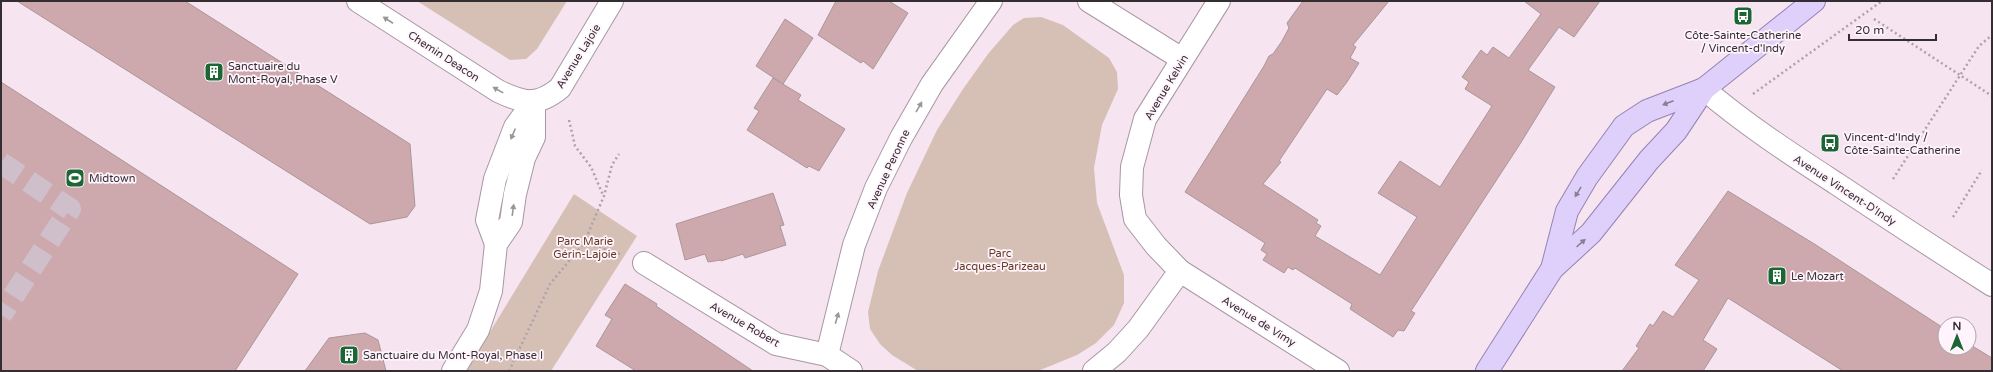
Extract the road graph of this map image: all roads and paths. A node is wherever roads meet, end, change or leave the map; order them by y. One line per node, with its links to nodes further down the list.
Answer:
1 (358, 1): 14 (street, Chemin Deacon, one-way to 1)
2 (612, 1): 14 (street, Avenue Lajoie)
3 (991, 1): 27 (street, Avenue Peronne, one-way to 3)
4 (1089, 1): 10 (street)
5 (1219, 1): 10 (street, Avenue Kelvin)
6 (1814, 1): 12 (main road)
7 (1882, 1): 15 (path)
8 (1874, 18): 11 (path)
9 (1992, 35): 11 (path)
10 (1182, 59): 25 (street, Avenue Kelvin)
11 (1960, 74): 13 (path); 19 (path)
12 (1704, 89): 15 (street, Avenue Vincent-D'Indy); 24 (main road, one-way to 12); 24 (main road, one-way to 24)
13 (1992, 96)
14 (534, 101): 28 (street)
15 (1729, 111): 26 (street, Avenue Vincent-D'Indy)
16 (569, 120): 20 (path)
17 (619, 154): 20 (path)
18 (1982, 170): 21 (path)
19 (1893, 178)
20 (604, 196): 22 (path)
21 (1953, 217)
22 (584, 243): 23 (path); 29 (path)
23 (644, 263): 27 (street, Avenue Robert)
24 (1552, 269): 33 (main road)
25 (1180, 271): 31 (street); 32 (street, Avenue de Vimy)
26 (1992, 284)
27 (827, 355): 30 (street, Avenue Robert)
28 (453, 371)
29 (509, 371)
30 (852, 371)
31 (1094, 371)
32 (1338, 371)
33 (1487, 371)

